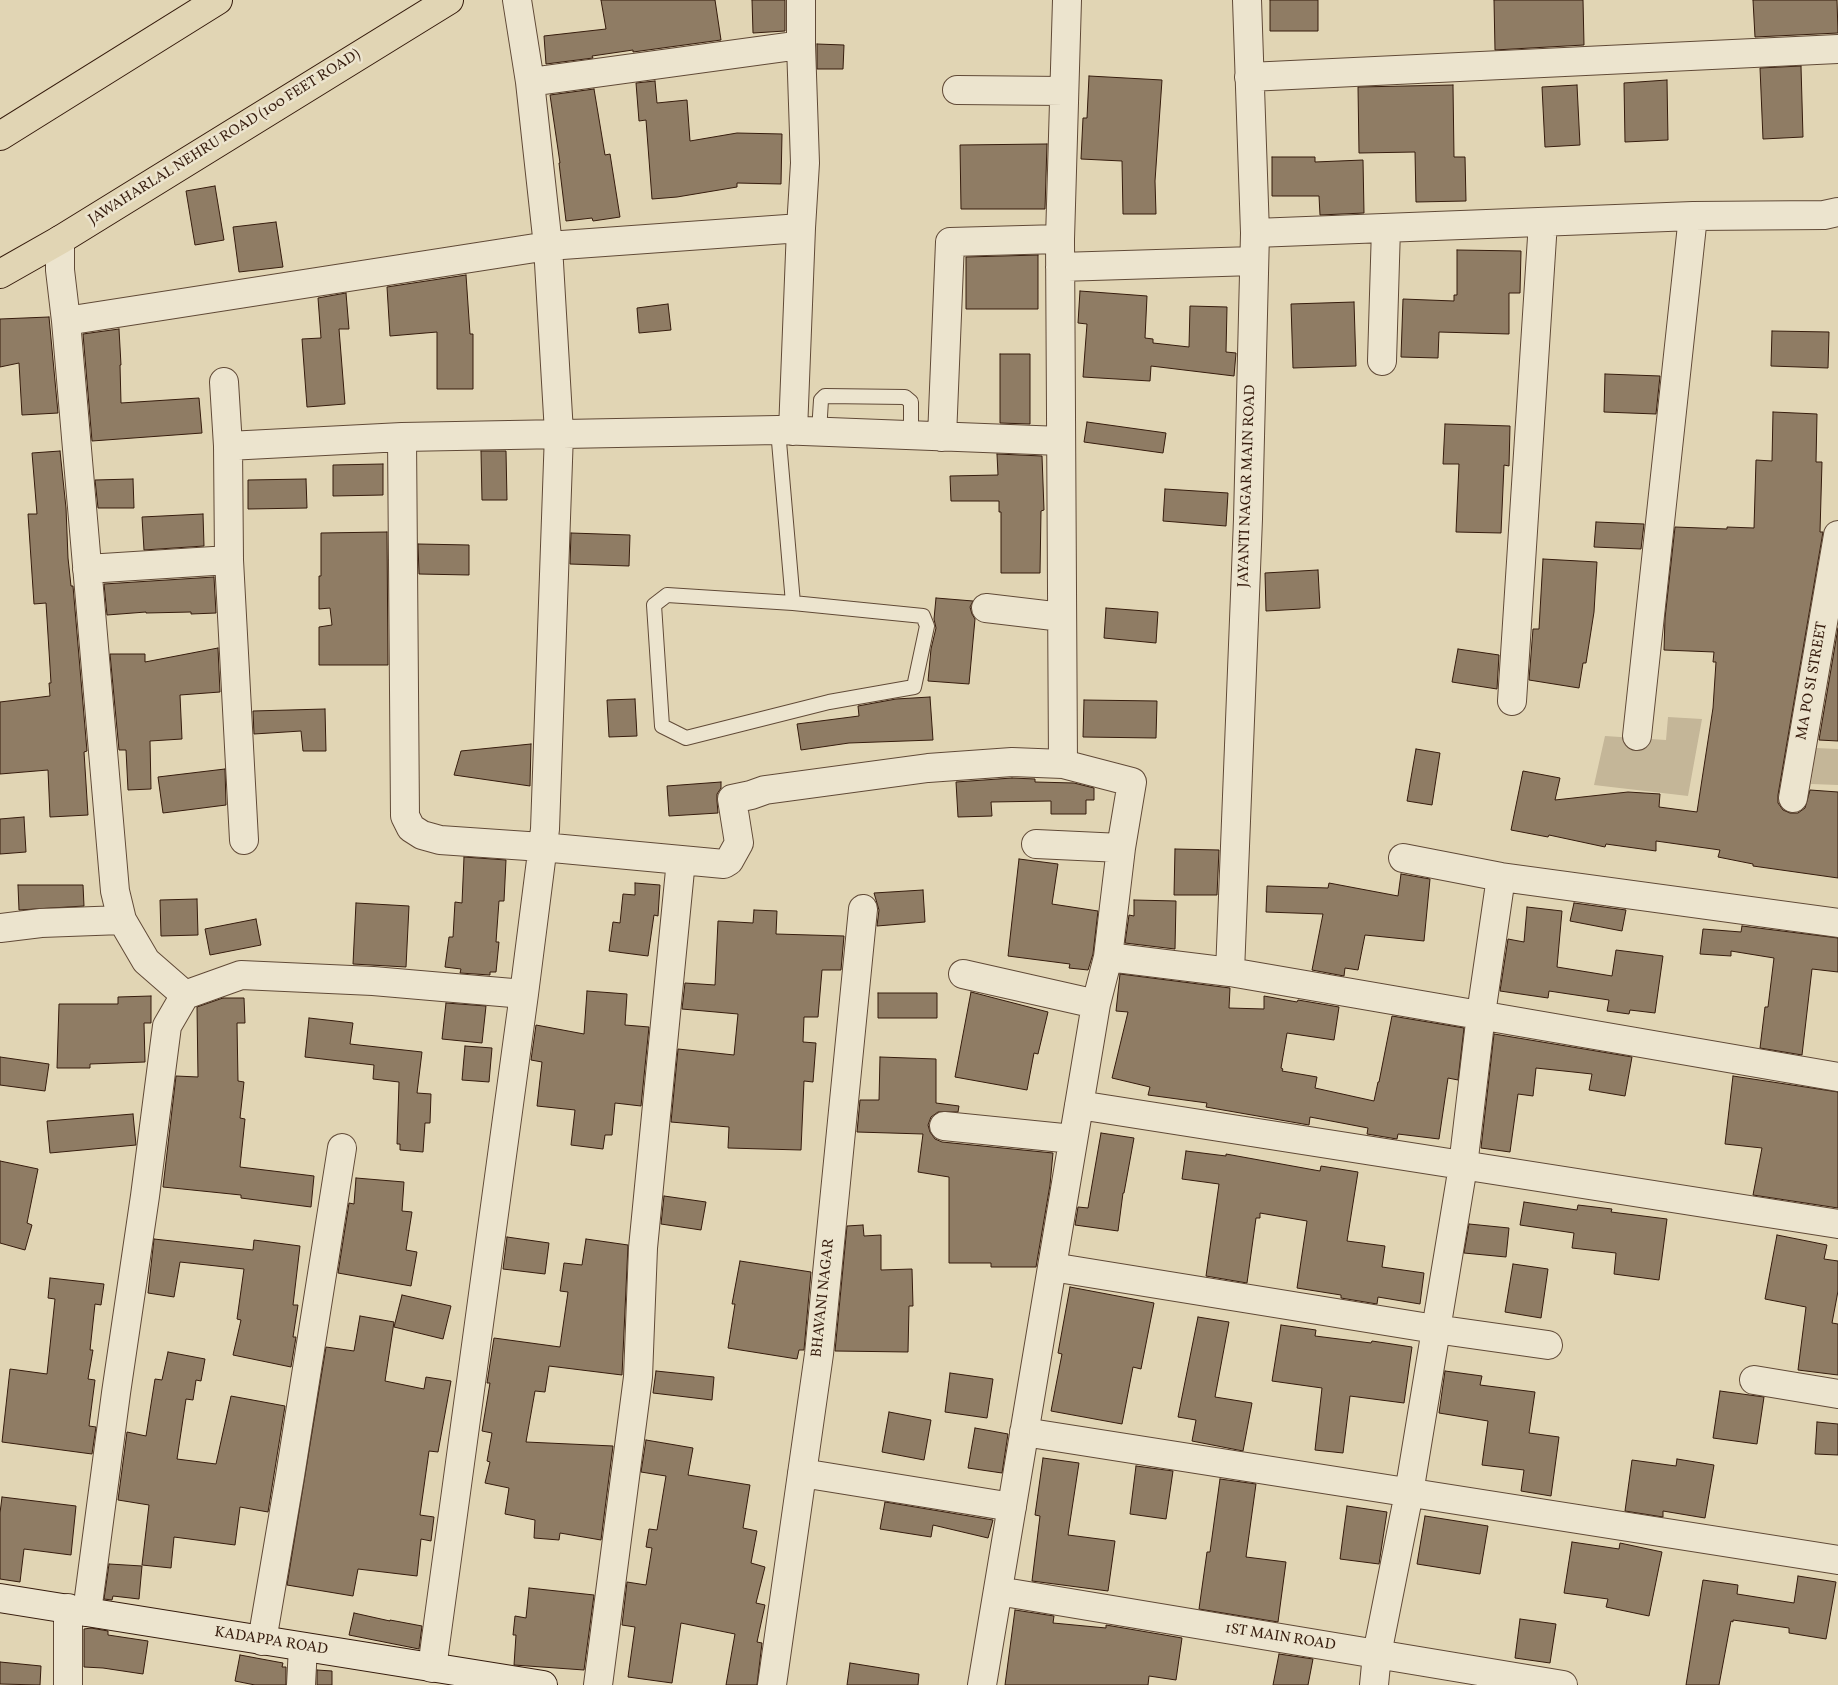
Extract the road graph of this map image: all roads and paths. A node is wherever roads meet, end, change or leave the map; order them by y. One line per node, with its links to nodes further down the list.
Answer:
1 (218, 0): 13 (main road)
2 (450, 0): 21 (main road, JAWAHARLAL NEHRU ROAD (100 FEET ROAD))
3 (517, 0): 10 (street)
4 (801, 0): 7 (street)
5 (1067, 0): 12 (street)
6 (1247, 0): 9 (street, JAYANTI NAGAR MAIN ROAD)
7 (801, 45): 10 (street); 17 (street)
8 (1838, 48): 9 (street)
9 (1248, 76): 19 (street, JAYANTI NAGAR MAIN ROAD)
10 (530, 82): 22 (street)
11 (957, 90): 12 (street)
12 (1064, 91): 20 (street)
13 (0, 136)
14 (1838, 212): 15 (street)
15 (1693, 216): 16 (street); 44 (street)
16 (1543, 222): 18 (street); 43 (street)
17 (801, 228): 22 (street); 29 (street)
18 (1386, 228): 19 (street); 27 (street)
19 (1255, 233): 23 (street, JAYANTI NAGAR MAIN ROAD)
20 (1060, 239): 24 (street); 33 (street)
21 (60, 240): 25 (main road, JAWAHARLAL NEHRU ROAD (100 FEET ROAD)); 26 (street)
22 (548, 246): 26 (street); 30 (street)
23 (1254, 260): 24 (street); 59 (street, JAYANTI NAGAR MAIN ROAD)
24 (1060, 267): 34 (street)
25 (0, 274)
26 (66, 321): 39 (street)
27 (1382, 361)
28 (224, 382): 35 (street)
29 (797, 431): 30 (street); 31 (street); 31 (lane); 40 (lane)
30 (559, 433): 32 (street); 49 (street)
31 (911, 435): 33 (street)
32 (402, 437): 35 (street); 49 (street)
33 (942, 437): 34 (street)
34 (1061, 441): 42 (street)
35 (228, 446): 38 (street)
36 (1838, 527): 37 (street, MA PO SI STREET)
37 (1838, 535): 46 (street, MA PO SI STREET)
38 (230, 560): 39 (street); 47 (street)
39 (87, 569): 55 (street)
40 (793, 603): 40 (lane)
41 (986, 608): 42 (street)
42 (1062, 618): 45 (street)
43 (1512, 701)
44 (1637, 736)
45 (1063, 764): 50 (street); 52 (street)
46 (1793, 798)
47 (244, 840)
48 (1036, 844): 50 (street)
49 (542, 847): 52 (street); 61 (street)
50 (1121, 848): 58 (street)
51 (1403, 858): 53 (street)
52 (680, 860): 92 (street)
53 (1501, 877): 56 (street); 64 (street)
54 (863, 909): 78 (street, BHAVANI NAGAR)
55 (122, 920): 57 (street); 62 (street)
56 (1838, 923)
57 (0, 928)
58 (1108, 957): 59 (street); 63 (street)
59 (1230, 972): 64 (street)
60 (963, 974): 63 (street)
61 (524, 994): 62 (street); 88 (street)
62 (185, 995): 84 (street)
63 (1096, 1004): 66 (street)
64 (1481, 1014): 65 (street); 70 (street)
65 (1838, 1077)
66 (1079, 1104): 68 (street); 70 (street)
67 (944, 1126): 68 (street)
68 (1073, 1139): 72 (street)
69 (342, 1148): 85 (street)
70 (1463, 1166): 71 (street); 73 (street)
71 (1838, 1224)
72 (1052, 1267): 73 (street); 77 (street)
73 (1435, 1329): 74 (street); 79 (street)
74 (1548, 1345)
75 (1754, 1380): 76 (street)
76 (1838, 1394)
77 (1024, 1432): 79 (street); 80 (street)
78 (802, 1473): 80 (street); 93 (street, BHAVANI NAGAR)
79 (1409, 1493): 81 (street); 87 (street)
80 (1012, 1507): 82 (street)
81 (1838, 1560)
82 (998, 1591): 87 (street, 1ST MAIN ROAD); 94 (street)
83 (0, 1598): 84 (street, KADAPPA ROAD)
84 (78, 1610): 85 (street, KADAPPA ROAD); 89 (street)
85 (262, 1641): 86 (street, KADAPPA ROAD)
86 (303, 1647): 88 (street, KADAPPA ROAD); 90 (street)
87 (1377, 1654): 95 (street); 96 (street, 1ST MAIN ROAD)
88 (432, 1668): 91 (street, KADAPPA ROAD)
89 (68, 1685)
90 (301, 1685)
91 (543, 1685)
92 (598, 1685)
93 (772, 1685)
94 (982, 1685)
95 (1374, 1685)
96 (1563, 1685)

